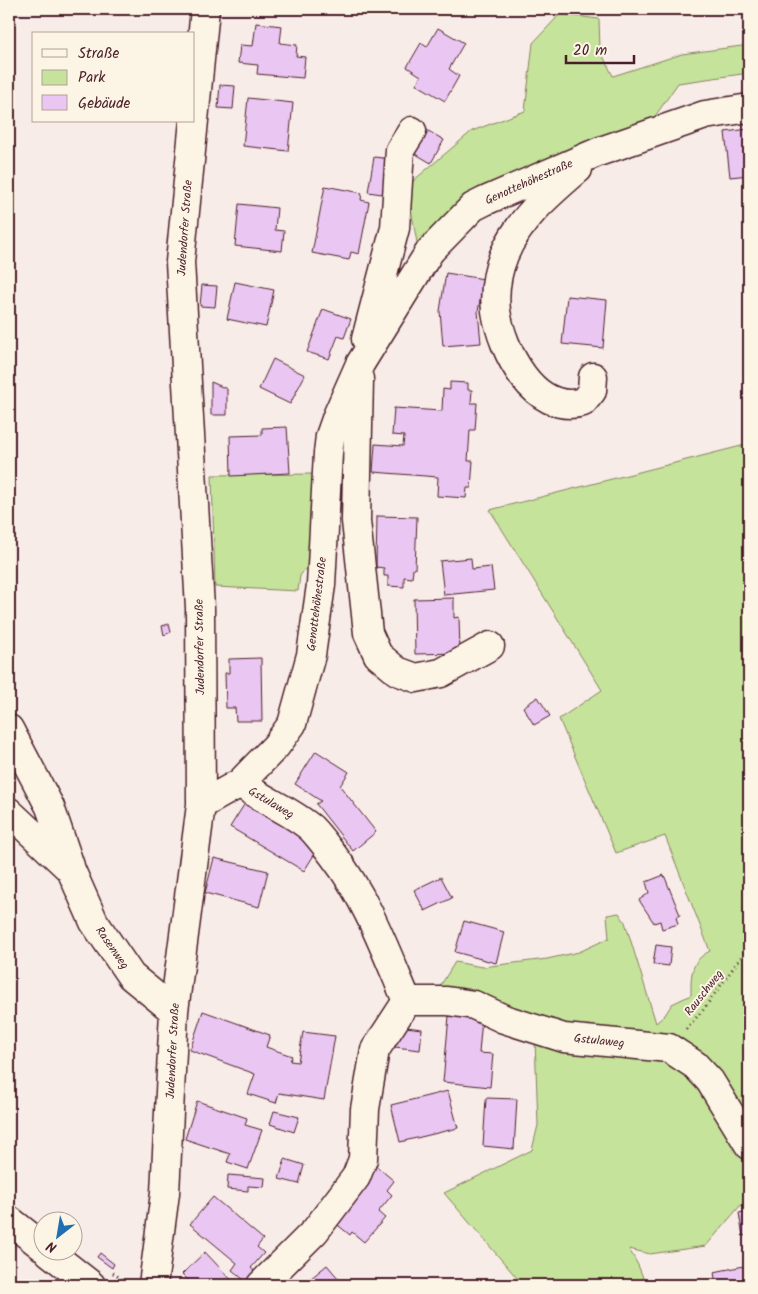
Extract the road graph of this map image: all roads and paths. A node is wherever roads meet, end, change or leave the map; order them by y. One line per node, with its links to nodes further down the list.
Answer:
1 (205, 9): 3 (street, Judendorfer Straße)
2 (749, 108): 6 (street, Genottehöhestraße)
3 (195, 110)
4 (194, 122): 12 (street, Judendorfer Straße)
5 (412, 130): 7 (street, Genottehöhestraße)
6 (598, 152): 7 (street, Genottehöhestraße); 8 (street, Genottehöhestraße)
7 (360, 364): 9 (street, Genottehöhestraße); 11 (street, Genottehöhestraße)
8 (593, 377)
9 (490, 646)
10 (9, 729): 14 (street, Rasenweg)
11 (240, 783): 12 (street, Genottehöhestraße); 16 (street, Gstulaweg)
12 (201, 805): 17 (street, Judendorfer Straße)
13 (9, 812): 14 (street, Rasenweg)
14 (71, 870): 17 (street, Rasenweg)
15 (749, 948): 18 (path, Rauschweg)
16 (407, 1001): 18 (street, Gstulaweg); 25 (street)
17 (174, 1011): 24 (street, Judendorfer Straße)
18 (669, 1048): 19 (street, Gstulaweg)
19 (749, 1145)
20 (9, 1220): 21 (street)
21 (32, 1238)
22 (62, 1262): 23 (street)
23 (91, 1285)
24 (153, 1285)
25 (261, 1285)

